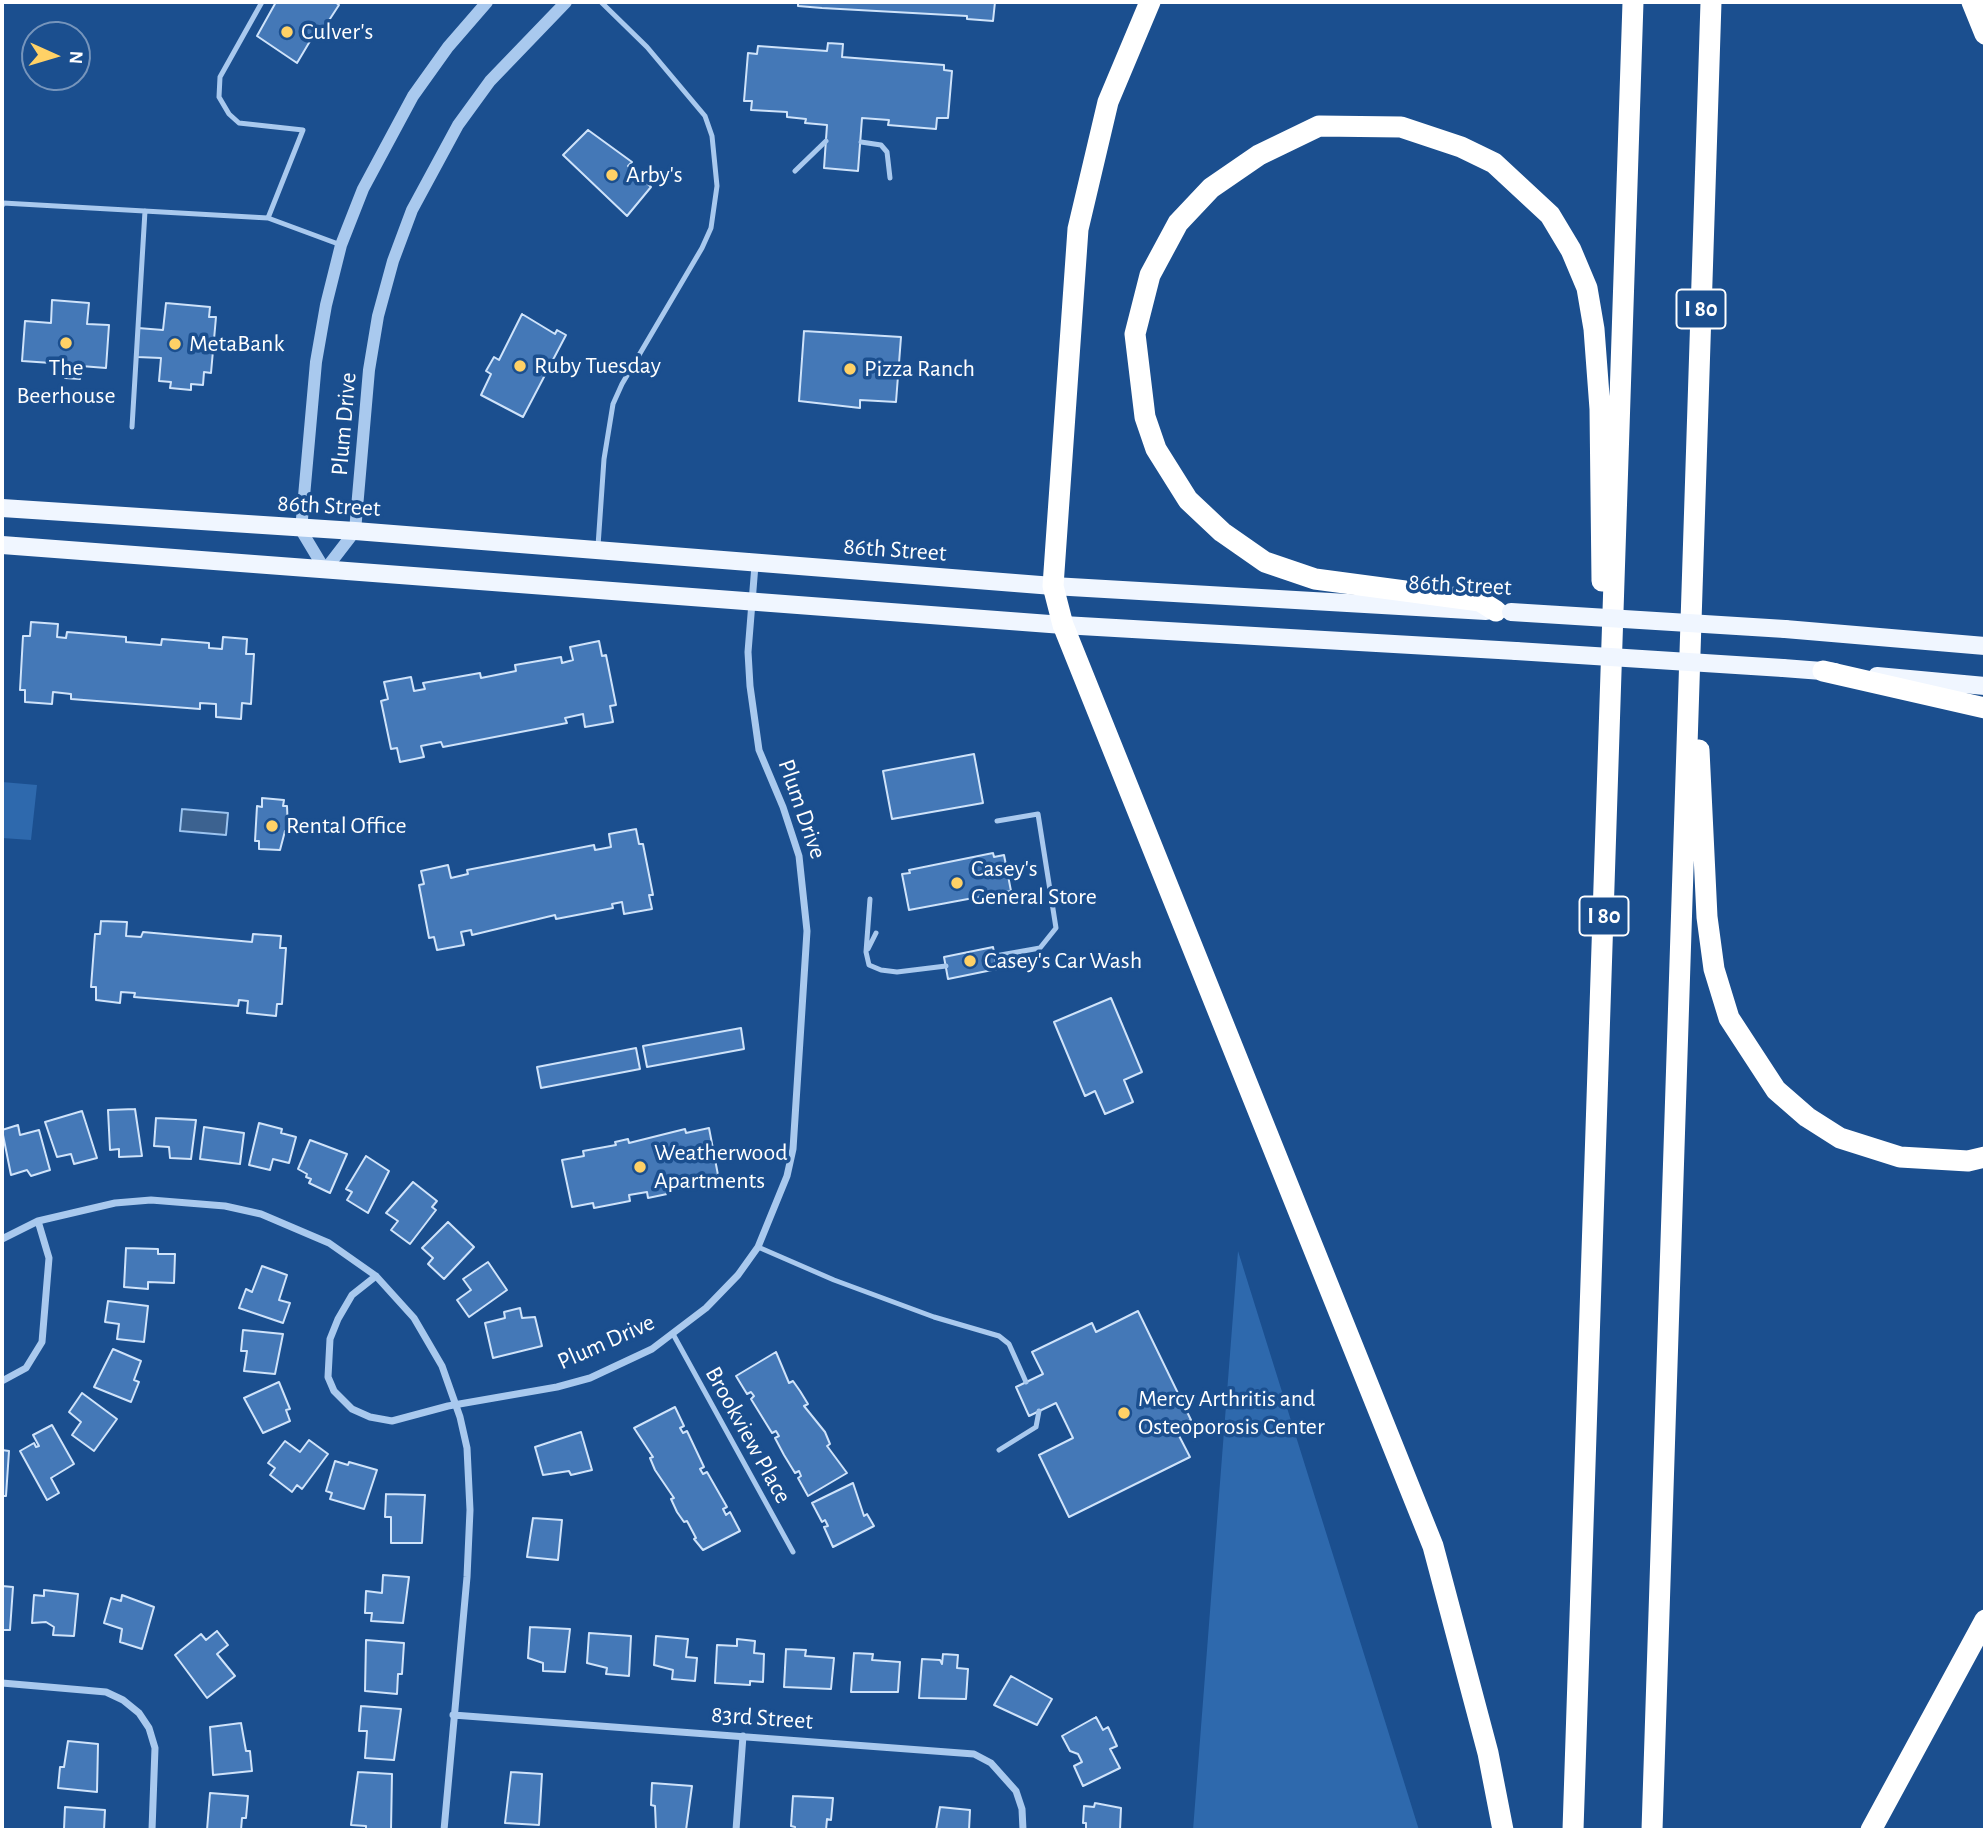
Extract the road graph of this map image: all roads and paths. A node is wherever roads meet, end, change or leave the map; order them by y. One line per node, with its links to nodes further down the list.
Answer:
1 (262, 2): 16 (lane)
2 (487, 2): 17 (street, Plum Drive)
3 (566, 2): 21 (street, Plum Drive)
4 (601, 2): 23 (lane)
5 (1150, 2): 26 (highway)
6 (1633, 2): 35 (highway, I 80)
7 (1711, 2): 29 (highway, I 80)
8 (1972, 2): 9 (highway)
9 (1985, 34)
10 (826, 141): 12 (lane)
11 (861, 142): 13 (lane)
12 (794, 171)
13 (890, 178)
14 (2, 206): 15 (lane)
15 (145, 211): 16 (lane); 18 (lane)
16 (268, 218): 17 (lane)
17 (341, 245): 20 (street, Plum Drive)
18 (132, 427)
19 (2, 508): 20 (main road, 86th Street)
20 (301, 530): 21 (main road, 86th Street); 25 (street)
21 (355, 531): 23 (main road, 86th Street); 25 (street)
22 (2, 545): 25 (main road)
23 (598, 551): 24 (main road, 86th Street)
24 (755, 563): 26 (main road, 86th Street); 27 (street, Plum Drive)
25 (325, 570): 27 (main road)
26 (1054, 586): 28 (main road, 86th Street); 30 (highway)
27 (752, 601): 30 (main road); 45 (street, Plum Drive)
28 (1504, 612): 31 (main road, 86th Street, bridge); 35 (highway)
29 (1691, 616): 42 (highway); 64 (highway)
30 (1063, 625): 32 (main road, bridge); 62 (highway)
31 (1985, 646)
32 (1823, 671): 33 (main road); 34 (highway)
33 (1985, 685)
34 (1985, 708)
35 (1610, 745): 63 (highway, I 80)
36 (997, 821): 40 (lane)
37 (870, 899): 39 (lane)
38 (876, 933): 39 (lane)
39 (866, 952): 41 (lane)
40 (995, 956)
41 (946, 966)
42 (1985, 1157)
43 (38, 1222): 44 (street); 46 (street); 48 (street)
44 (2, 1239)
45 (758, 1247): 47 (street, Plum Drive); 49 (lane)
46 (376, 1276): 50 (street); 50 (street, Plum Drive)
47 (673, 1335): 50 (street, Plum Drive); 53 (lane, Brookview Place)
48 (2, 1381)
49 (1026, 1382)
50 (456, 1405): 56 (street)
51 (1040, 1410): 52 (lane)
52 (999, 1450)
53 (793, 1552)
54 (1985, 1620): 65 (highway)
55 (2, 1683): 59 (street)
56 (453, 1715): 57 (street, 83rd Street); 60 (street)
57 (743, 1736): 58 (street, 83rd Street); 61 (street)
58 (1023, 1829)
59 (152, 1830)
60 (444, 1830)
61 (736, 1830)
62 (1503, 1830)
63 (1573, 1830)
64 (1652, 1830)
65 (1871, 1830)

